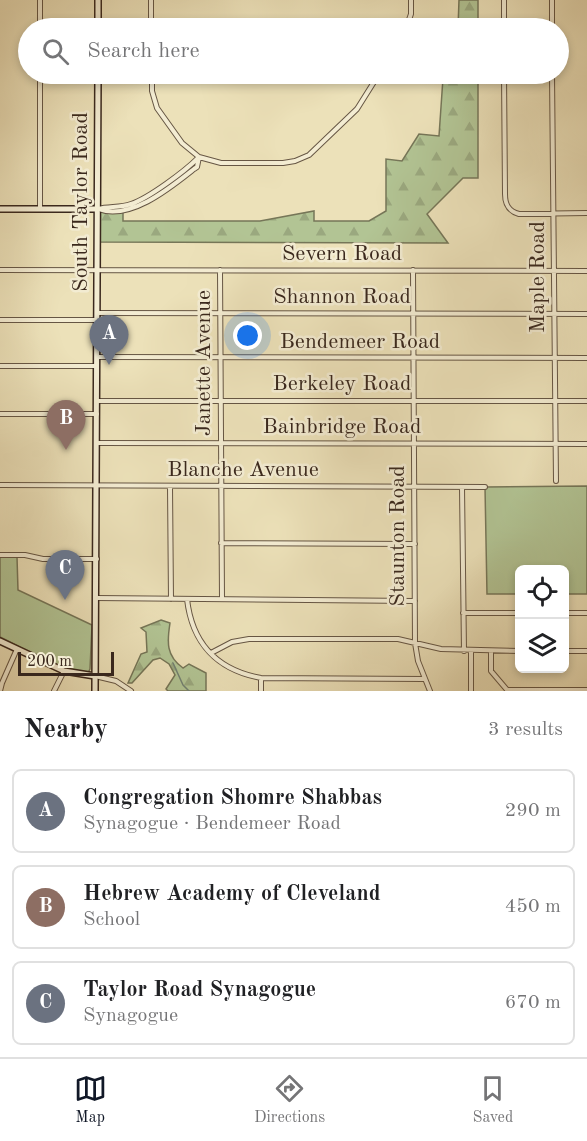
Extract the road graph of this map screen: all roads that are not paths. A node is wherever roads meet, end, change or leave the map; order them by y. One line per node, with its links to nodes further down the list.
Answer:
1 (40, 0): 7 (street)
2 (98, 0): 8 (main road)
3 (151, 0): 9 (street)
4 (411, 0): 10 (street)
5 (504, 0): 11 (street)
6 (552, 0): 12 (street)
7 (40, 18)
8 (98, 18)
9 (151, 18)
10 (410, 18)
11 (504, 18)
12 (552, 18)
13 (40, 84): 21 (street)
14 (98, 84): 22 (main road, South Taylor Road)
15 (152, 84): 19 (street)
16 (373, 84): 19 (street)
17 (504, 84): 24 (street)
18 (552, 84): 24 (street, Maple Road)
19 (199, 157): 22 (street)
20 (0, 209): 21 (main road)
21 (40, 209): 22 (main road)
22 (98, 209): 26 (main road, South Taylor Road)
23 (587, 213): 24 (street)
24 (554, 214): 29 (street, Maple Road)
25 (0, 270): 26 (street, Severn Road)
26 (97, 270): 27 (street, Severn Road); 35 (main road, South Taylor Road)
27 (220, 270): 28 (street, Severn Road); 31 (street, Janette Avenue)
28 (413, 270): 29 (street, Severn Road); 32 (street, Staunton Road)
29 (554, 271): 30 (street, Severn Road); 33 (street, Maple Road)
30 (587, 271)
31 (220, 314): 32 (street, Shannon Road); 35 (street, Shannon Road); 38 (street, Janette Avenue)
32 (413, 314): 33 (street, Shannon Road); 39 (street, Staunton Road)
33 (555, 314): 34 (street, Shannon Road); 40 (street, Maple Road)
34 (587, 314)
35 (97, 317): 36 (street, Shannon Road); 37 (main road, South Taylor Road)
36 (0, 320)
37 (97, 357): 38 (street, Bendemeer Road); 43 (main road, South Taylor Road)
38 (221, 357): 39 (street, Bendemeer Road); 45 (street, Janette Avenue)
39 (414, 358): 40 (street, Bendemeer Road); 46 (street, Staunton Road)
40 (555, 358): 41 (street, Bendemeer Road); 47 (street, Maple Road)
41 (587, 358)
42 (0, 366): 43 (street)
43 (97, 366): 44 (main road, South Taylor Road)
44 (97, 401): 45 (street, Berkeley Road); 50 (main road, South Taylor Road)
45 (221, 401): 46 (street, Berkeley Road); 52 (street, Janette Avenue)
46 (414, 401): 47 (street, Berkeley Road); 53 (street, Staunton Road)
47 (555, 401): 48 (street, Berkeley Road); 54 (street, Maple Road)
48 (587, 401)
49 (0, 414): 50 (street)
50 (97, 414): 51 (main road, South Taylor Road)
51 (97, 443): 52 (street, Bainbridge Road); 58 (main road, South Taylor Road)
52 (221, 443): 53 (street, Bainbridge Road); 60 (street, Janette Avenue)
53 (414, 443): 54 (street, Bainbridge Road); 63 (street, Staunton Road)
54 (555, 444): 55 (street, Bainbridge Road); 56 (street, Maple Road)
55 (587, 444)
56 (556, 481)
57 (0, 485): 58 (street, Blanche Avenue)
58 (97, 486): 59 (street, Blanche Avenue); 67 (main road, South Taylor Road)
59 (171, 486): 60 (street, Blanche Avenue); 69 (street)
60 (221, 486): 63 (street, Blanche Avenue); 64 (street, Janette Avenue)
61 (462, 487): 62 (street, Blanche Avenue); 63 (street, Blanche Avenue); 73 (street)
62 (485, 487)
63 (415, 488): 65 (street, Staunton Road)
64 (221, 543): 65 (street); 71 (street, Janette Avenue)
65 (415, 544): 72 (street, Staunton Road)
66 (0, 555): 67 (street)
67 (97, 559): 68 (main road, South Taylor Road)
68 (96, 598): 69 (street); 88 (main road, South Taylor Road)
69 (171, 599): 70 (street)
70 (188, 599): 71 (street); 86 (street)
71 (222, 599): 72 (street)
72 (415, 601): 78 (street, Staunton Road)
73 (463, 613): 74 (street); 80 (street)
74 (515, 613)
75 (569, 613): 76 (street)
76 (587, 613)
77 (0, 641): 79 (main road)
78 (415, 643): 80 (street); 86 (street); 90 (street, Staunton Road)
79 (17, 649): 87 (main road); 93 (street)
80 (464, 651): 81 (street)
81 (471, 651): 82 (street); 99 (street)
82 (490, 651): 83 (street); 91 (street)
83 (515, 651)
84 (569, 651): 85 (street)
85 (587, 651)
86 (211, 653): 89 (street)
87 (64, 671): 88 (main road); 94 (street)
88 (95, 676): 95 (main road, South Taylor Road); 96 (street)
89 (261, 678): 90 (street); 97 (street)
90 (425, 679): 98 (street, Staunton Road)
91 (508, 690): 92 (street)
92 (587, 690)
93 (0, 691)
94 (54, 691)
95 (95, 691)
96 (130, 691)
97 (261, 691)
98 (430, 691)
99 (471, 691)

